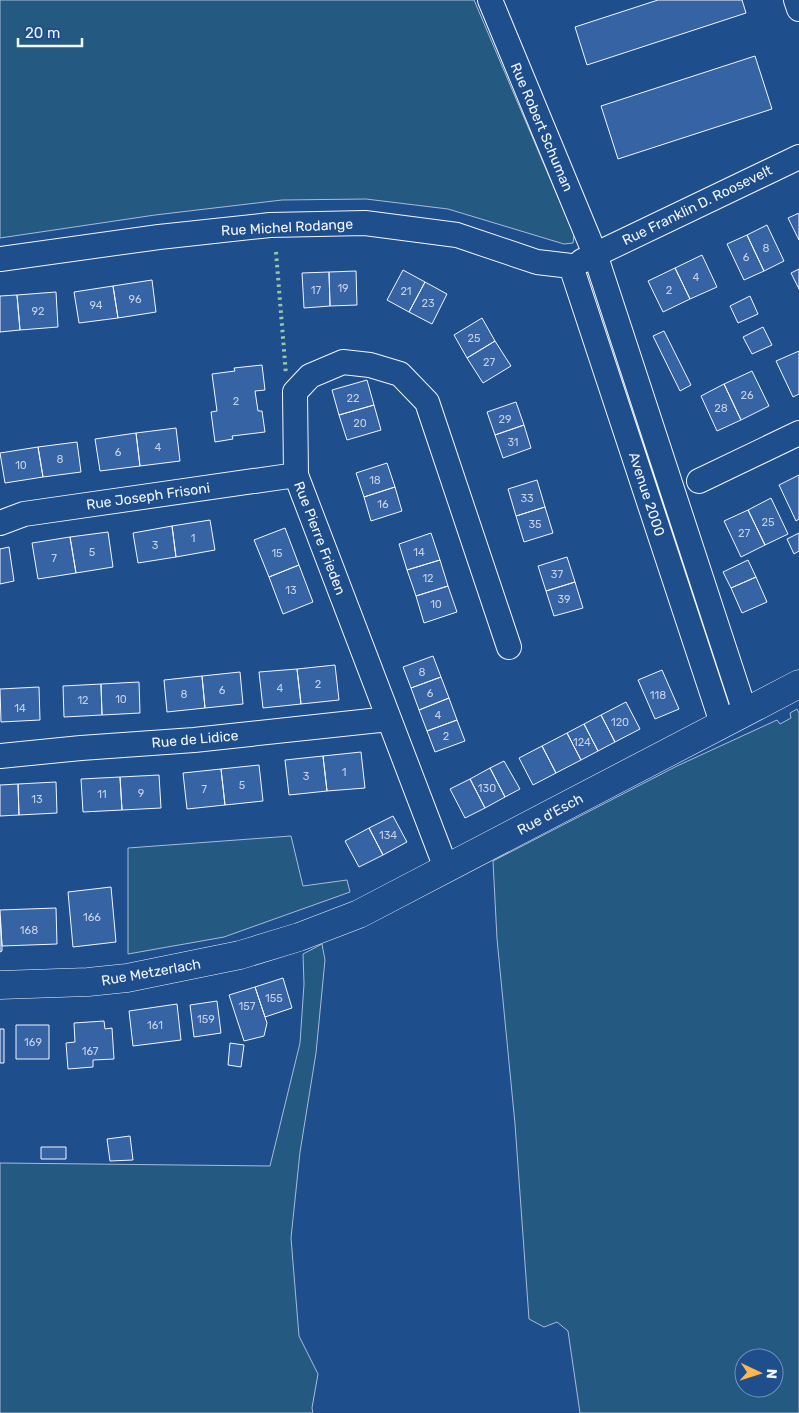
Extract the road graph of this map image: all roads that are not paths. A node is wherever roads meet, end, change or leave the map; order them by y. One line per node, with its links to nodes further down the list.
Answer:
1 (490, 0): 5 (street, Rue Robert Schuman)
2 (796, 0): 3 (street)
3 (799, 9)
4 (799, 157): 5 (street, Rue Franklin D. Roosevelt)
5 (595, 254): 7 (street, Rue Franklin D. Roosevelt); 14 (street, Avenue 2000)
6 (0, 259): 7 (street, Rue Michel Rodange)
7 (571, 266): 14 (street, Avenue 2000)
8 (799, 433): 10 (street)
9 (296, 475): 11 (street, Rue Joseph Frisoni); 12 (street, Rue Pierre Frieden); 15 (street, Rue Pierre Frieden)
10 (699, 481)
11 (0, 523)
12 (510, 647)
13 (799, 684): 14 (main road, Rue d'Esch)
14 (734, 717): 17 (main road, Rue d'Esch)
15 (389, 719): 16 (street, Rue de Lidice); 17 (street, Rue Pierre Frieden)
16 (0, 756)
17 (446, 868): 18 (main road, Rue d'Esch)
18 (299, 937): 19 (main road, Rue Metzerlach)
19 (0, 985)

